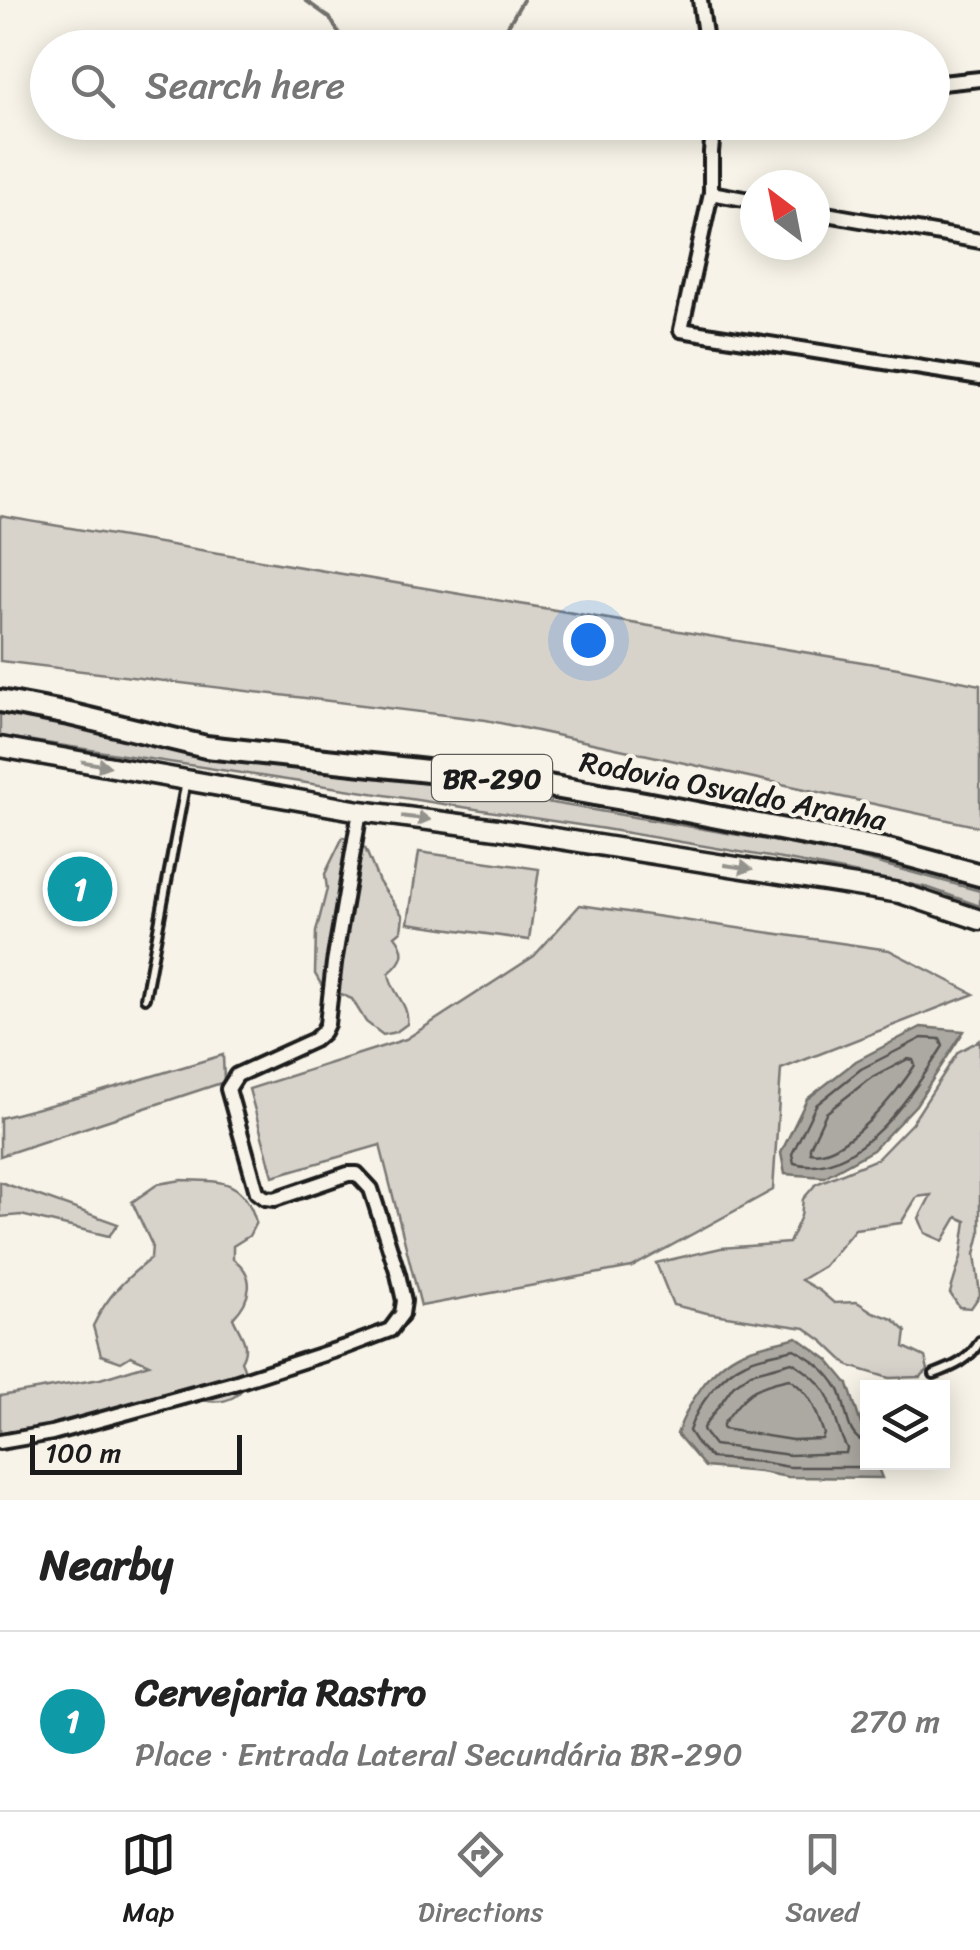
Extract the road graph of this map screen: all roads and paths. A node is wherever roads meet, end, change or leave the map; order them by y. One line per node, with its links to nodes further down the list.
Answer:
1 (700, 0): 2 (street)
2 (704, 30)
3 (980, 80): 4 (street)
4 (950, 82)
5 (713, 140): 6 (street)
6 (711, 193): 7 (street); 10 (street)
7 (740, 198)
8 (830, 215): 9 (street)
9 (980, 241)
10 (980, 377)
11 (0, 701): 15 (highway, Rodovia Osvaldo Aranha / BR-290)
12 (0, 748): 13 (main road, one-way to 13)
13 (186, 780): 14 (main road); 17 (lane)
14 (360, 811): 16 (main road, one-way to 16); 20 (street)
15 (980, 875)
16 (980, 920)
17 (146, 998)
18 (980, 1341): 19 (lane)
19 (934, 1374)
20 (0, 1442)

